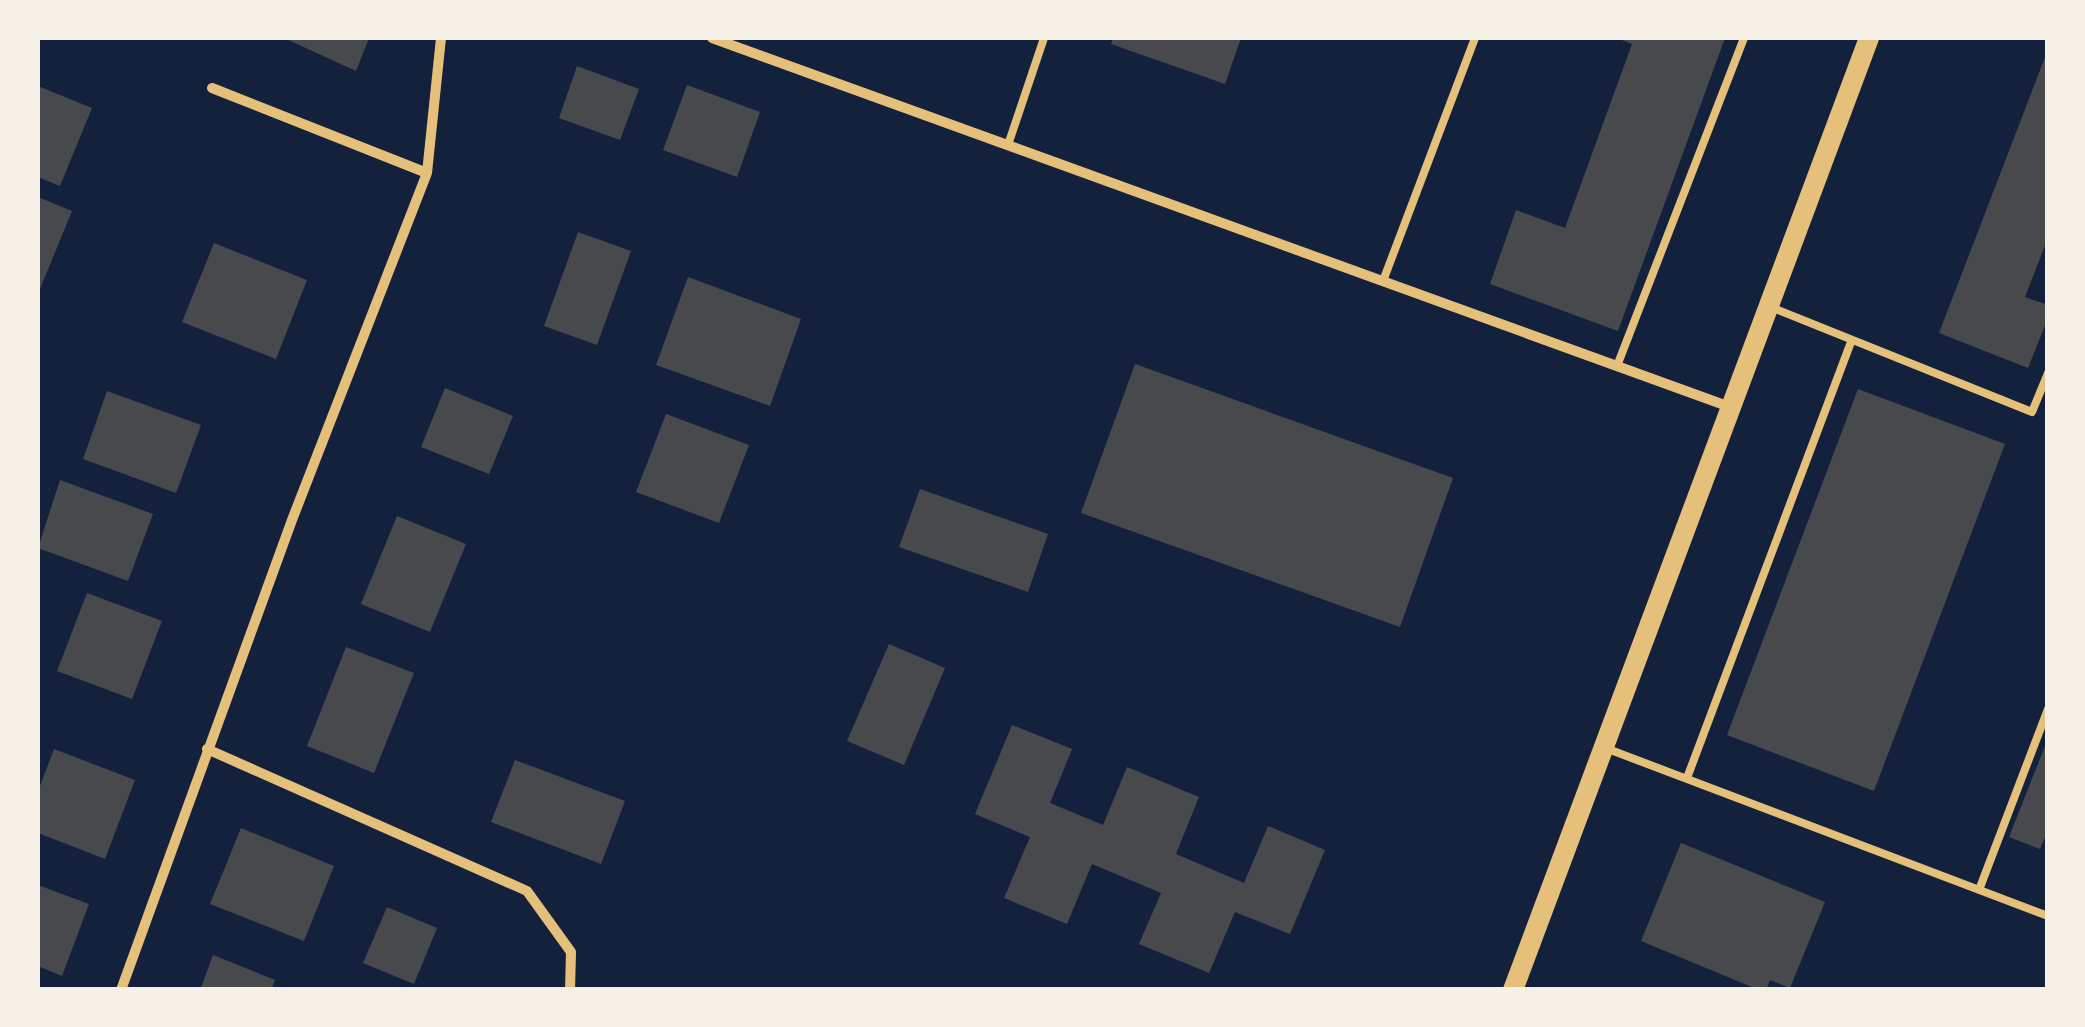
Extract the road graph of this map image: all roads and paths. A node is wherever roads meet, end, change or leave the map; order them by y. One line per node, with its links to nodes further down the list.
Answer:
1 (441, 38): 9 (street)
2 (712, 38): 8 (street)
3 (1044, 38): 8 (lane)
4 (1475, 38): 10 (lane)
5 (1744, 38): 13 (lane)
6 (1868, 38): 11 (main road)
7 (212, 88): 9 (street)
8 (1008, 144): 10 (street)
9 (427, 173): 18 (street)
10 (1383, 281): 13 (street)
11 (1769, 306): 12 (lane); 15 (main road)
12 (1850, 342): 14 (lane); 19 (lane)
13 (1617, 366): 15 (street)
14 (2048, 373)
15 (1730, 406): 17 (main road)
16 (2048, 709): 20 (lane)
17 (1602, 746): 19 (lane); 24 (main road)
18 (206, 749): 22 (street); 23 (street)
19 (1686, 778): 20 (lane)
20 (1979, 890): 21 (lane)
21 (2048, 916)
22 (121, 990)
23 (570, 990)
24 (1513, 990)

